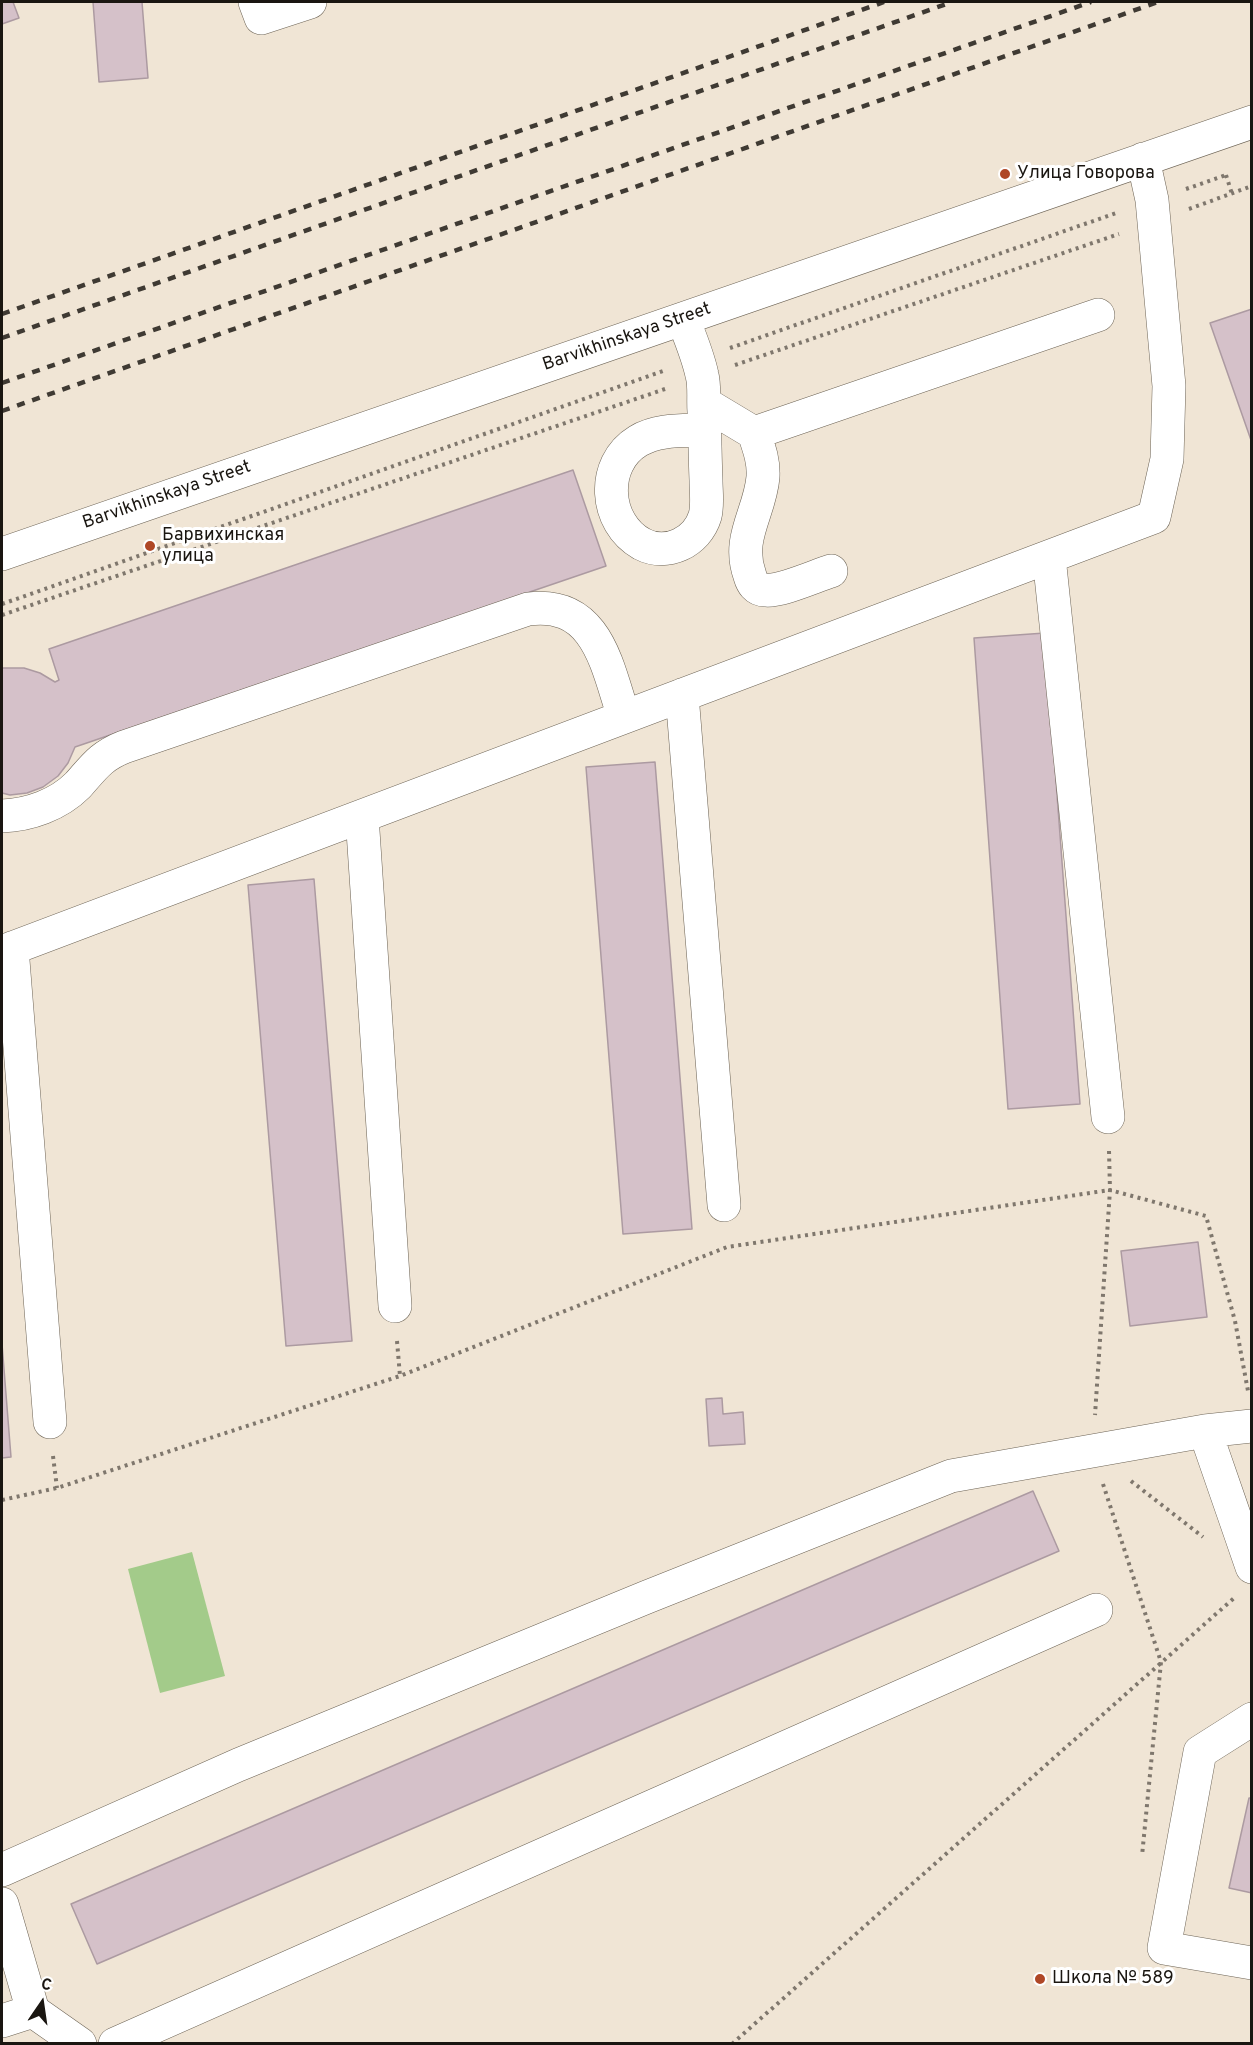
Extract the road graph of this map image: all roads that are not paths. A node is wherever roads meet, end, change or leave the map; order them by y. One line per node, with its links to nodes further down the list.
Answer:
1 (255, 2): 2 (street)
2 (310, 2)
3 (1251, 122): 4 (street, Barvikhinskaya Street)
4 (1143, 159): 6 (street, Barvikhinskaya Street); 10 (street)
5 (1098, 315): 8 (street)
6 (683, 319): 7 (street); 9 (street, Barvikhinskaya Street)
7 (702, 392): 7 (street); 8 (street)
8 (754, 433): 11 (street)
9 (2, 554)
10 (1049, 557): 12 (street); 17 (street)
11 (831, 571)
12 (682, 695): 13 (street); 18 (street)
13 (624, 717): 14 (street); 15 (street)
14 (2, 816)
15 (362, 816): 16 (street); 19 (street)
16 (7, 950): 21 (street)
17 (1108, 1117)
18 (724, 1205)
19 (395, 1306)
20 (1250, 1412): 22 (street)
21 (50, 1422)
22 (1205, 1431): 23 (street); 26 (street)
23 (1251, 1567)
24 (1096, 1610): 32 (street)
25 (1251, 1719): 28 (street)
26 (2, 1870)
27 (2, 1904): 29 (street)
28 (1251, 1963)
29 (33, 2011): 30 (street); 31 (street)
30 (2, 2021)
31 (80, 2043)
32 (115, 2043)

